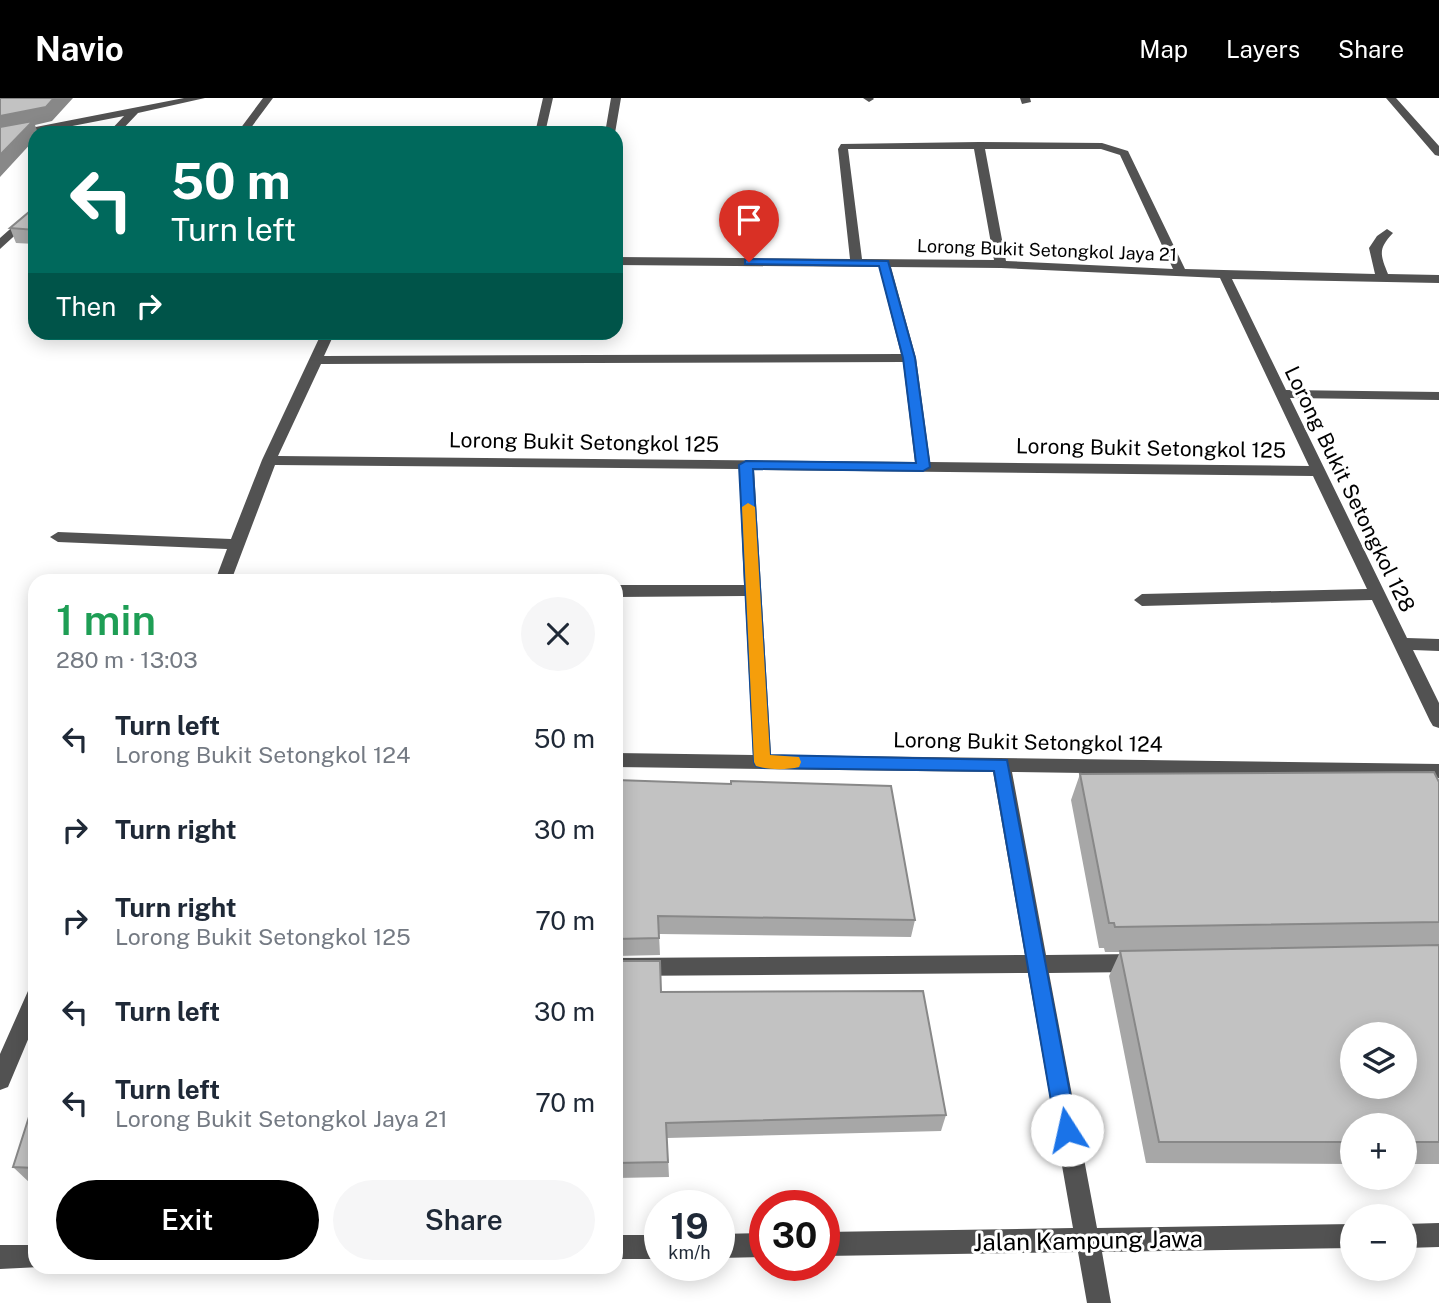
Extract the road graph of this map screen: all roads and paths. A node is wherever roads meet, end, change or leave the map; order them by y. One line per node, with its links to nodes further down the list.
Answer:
1 (200, 98): 6 (street)
2 (268, 98): 9 (street)
3 (548, 98): 10 (street)
4 (616, 98): 11 (street)
5 (1391, 98): 15 (street)
6 (136, 109): 7 (street); 8 (street)
7 (53, 126)
8 (120, 126)
9 (247, 126)
10 (542, 126)
11 (611, 126)
12 (28, 131): 13 (street)
13 (0, 137)
14 (979, 145): 20 (street); 22 (street); 23 (street)
15 (1439, 153)
16 (28, 217): 18 (street)
17 (1387, 233): 25 (street)
18 (0, 245)
19 (623, 261): 20 (street, Lorong Bukit Setongkol Jaya 21)
20 (856, 263): 21 (street, Lorong Bukit Setongkol Jaya 21)
21 (884, 263): 22 (street, Lorong Bukit Setongkol Jaya 21); 28 (street)
22 (1001, 264): 23 (street, Lorong Bukit Setongkol Jaya 21)
23 (1180, 271): 24 (street, Lorong Bukit Setongkol Jaya 21)
24 (1224, 275): 25 (street, Lorong Bukit Setongkol Jaya 21); 30 (street, Lorong Bukit Setongkol 128)
25 (1383, 279): 26 (street, Lorong Bukit Setongkol Jaya 21)
26 (1439, 279)
27 (325, 340): 29 (street)
28 (909, 358): 29 (street); 34 (street)
29 (315, 360): 32 (street)
30 (1281, 394): 31 (street); 35 (street, Lorong Bukit Setongkol 128)
31 (1439, 396)
32 (269, 460): 33 (street, Lorong Bukit Setongkol 125); 37 (street)
33 (746, 465): 34 (street, Lorong Bukit Setongkol 125); 39 (street)
34 (923, 467): 35 (street, Lorong Bukit Setongkol 125)
35 (1318, 471): 41 (street, Lorong Bukit Setongkol 128)
36 (58, 537): 37 (street)
37 (236, 544): 38 (street)
38 (225, 574)
39 (753, 590): 40 (street); 47 (street)
40 (623, 591)
41 (1378, 594): 42 (street); 43 (street, Lorong Bukit Setongkol 128)
42 (1142, 600)
43 (1402, 644): 44 (street); 45 (street, Lorong Bukit Setongkol 128)
44 (1439, 645)
45 (1439, 720)
46 (623, 760): 47 (street, Lorong Bukit Setongkol 124)
47 (762, 762): 48 (street, Lorong Bukit Setongkol 124)
48 (1001, 765): 49 (street, Lorong Bukit Setongkol 124); 51 (street)
49 (1439, 771)
50 (1162, 963): 51 (street)
51 (1037, 965): 52 (street); 58 (street)
52 (623, 967)
53 (28, 1014): 54 (street)
54 (0, 1080)
55 (1439, 1235): 57 (street)
56 (1340, 1236): 58 (street, Jalan Kampung Jawa)
57 (1417, 1236)
58 (1087, 1240): 59 (street, Jalan Kampung Jawa); 64 (street)
59 (840, 1244)
60 (623, 1247): 61 (street)
61 (644, 1247)
62 (0, 1257): 63 (street)
63 (28, 1257)
64 (1099, 1303)

